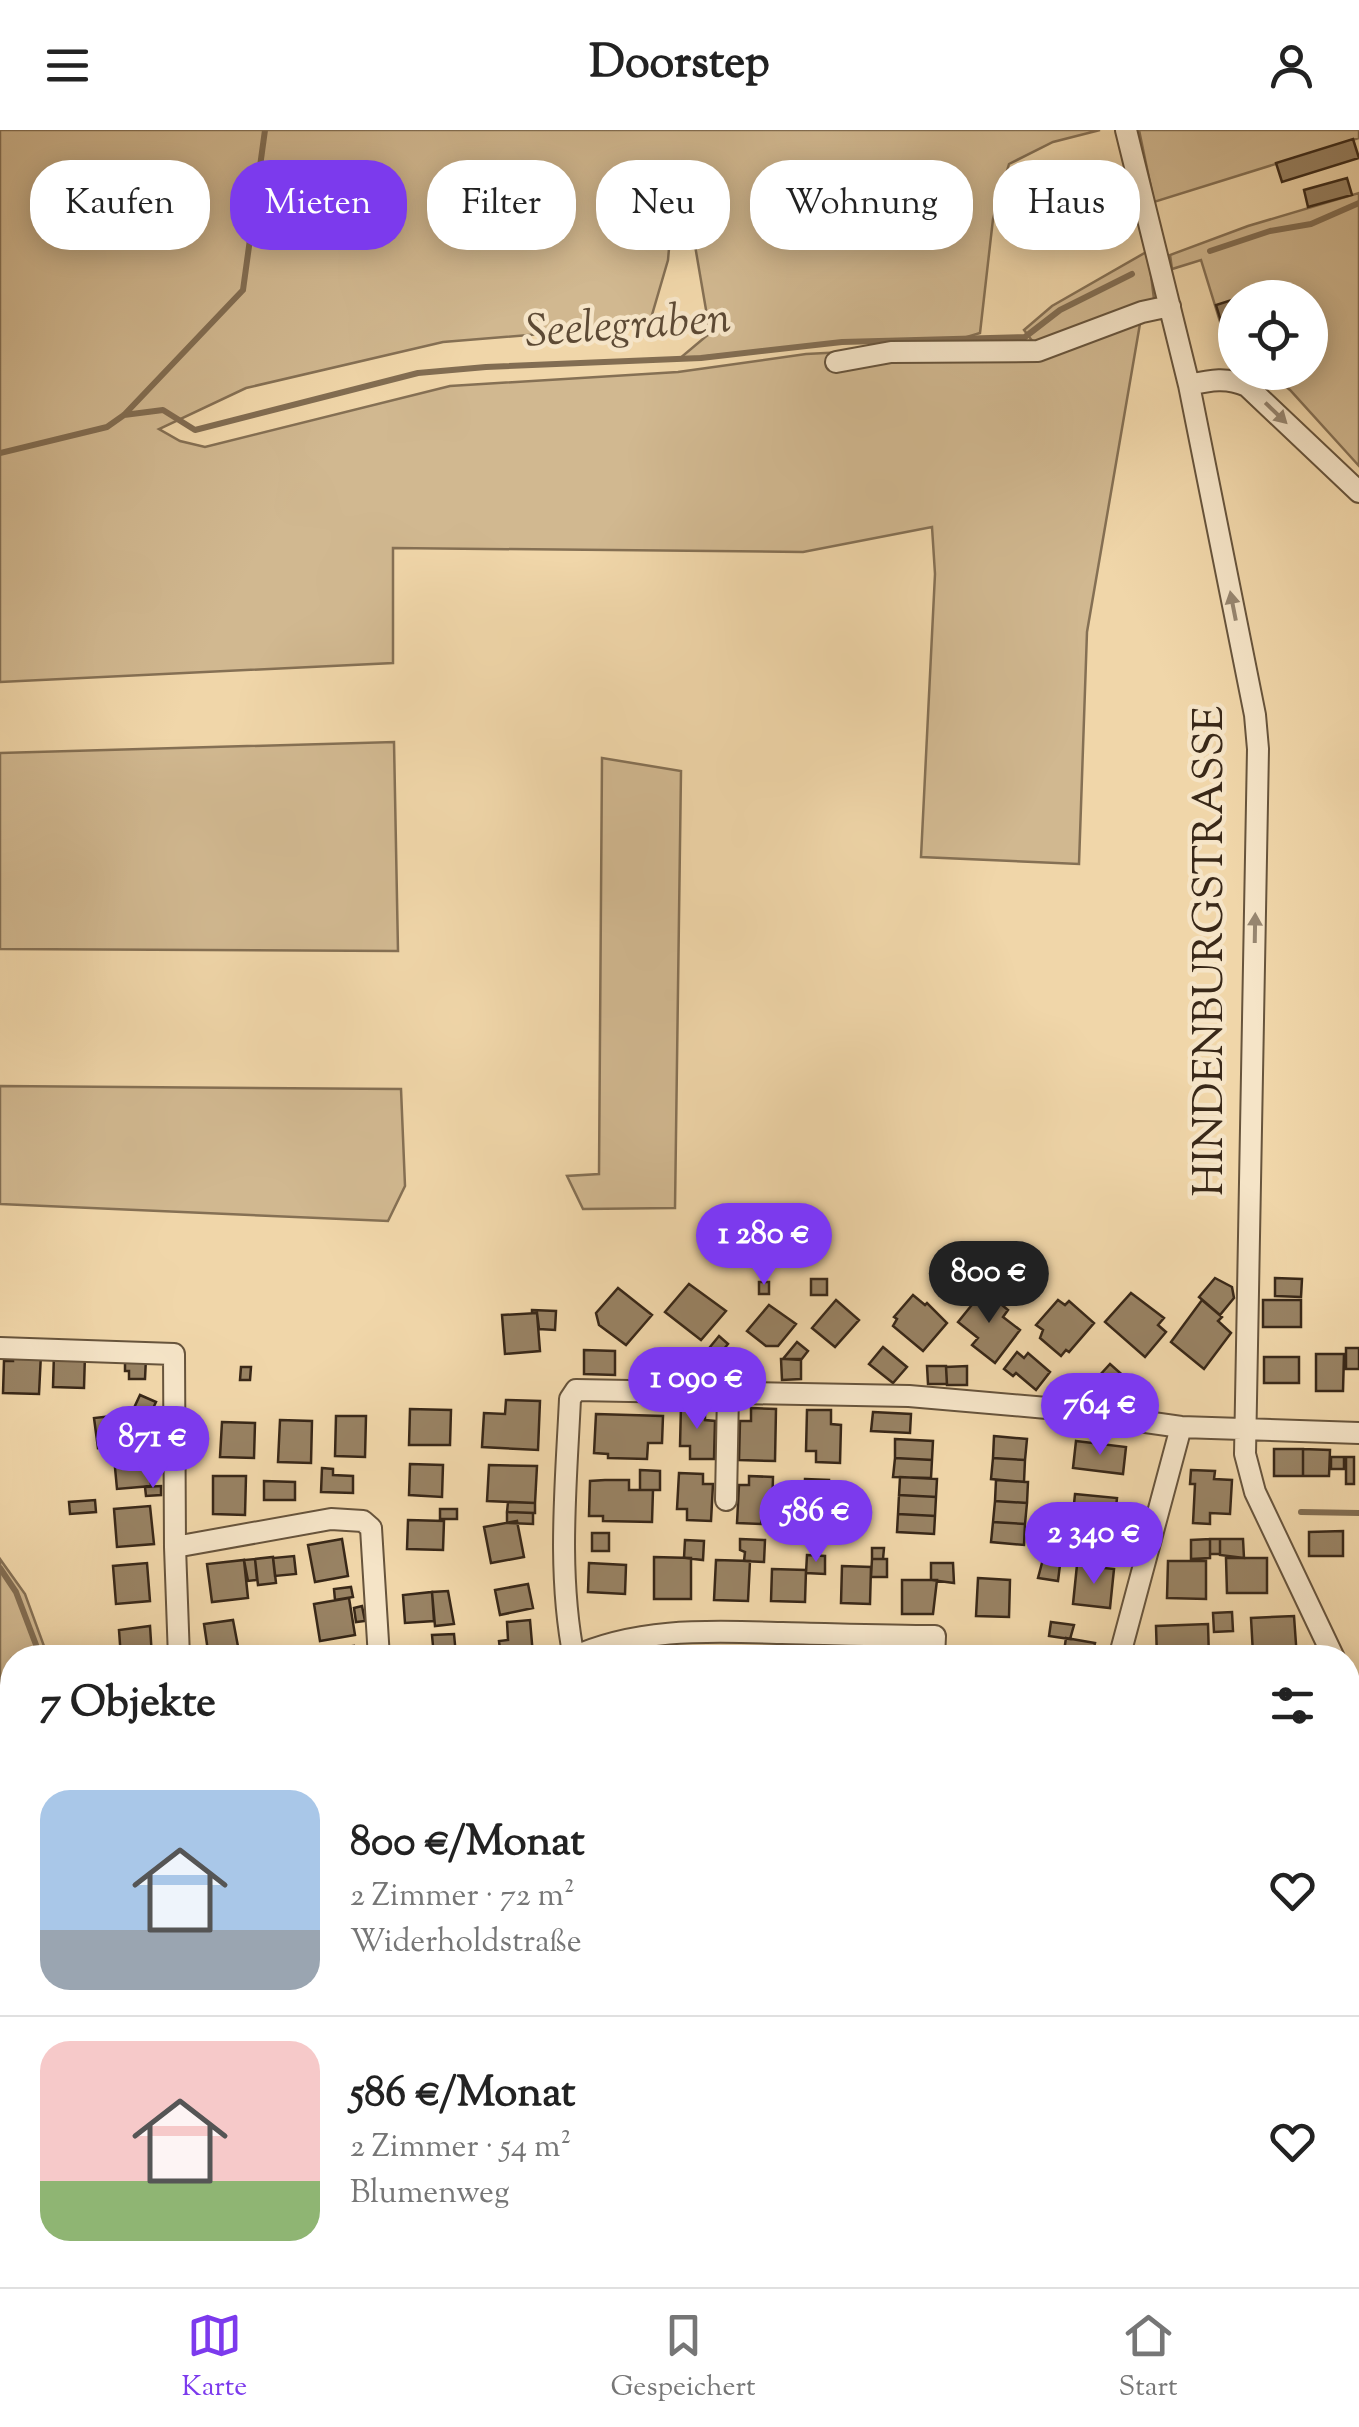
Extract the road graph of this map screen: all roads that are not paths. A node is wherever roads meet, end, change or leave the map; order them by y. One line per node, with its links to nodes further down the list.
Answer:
1 (1126, 130): 2 (street, HINDENBURGSTRASSE)
2 (1170, 306): 3 (street); 4 (street, HINDENBURGSTRASSE)
3 (836, 362)
4 (1189, 385): 5 (street, one-way to 5); 9 (street, HINDENBURGSTRASSE, one-way to 4)
5 (1359, 492)
6 (0, 1348): 12 (street)
7 (728, 1392): 8 (street); 11 (street); 16 (street)
8 (1181, 1427): 9 (street); 20 (street)
9 (1244, 1430): 10 (street); 21 (street, HINDENBURGSTRASSE)
10 (1359, 1432)
11 (726, 1500)
12 (174, 1548): 14 (street); 15 (street)
13 (900, 1636): 17 (street); 18 (street); 19 (street)
14 (179, 1645)
15 (379, 1645)
16 (571, 1645)
17 (604, 1645)
18 (900, 1645)
19 (935, 1645)
20 (1122, 1645)
21 (1328, 1645)

